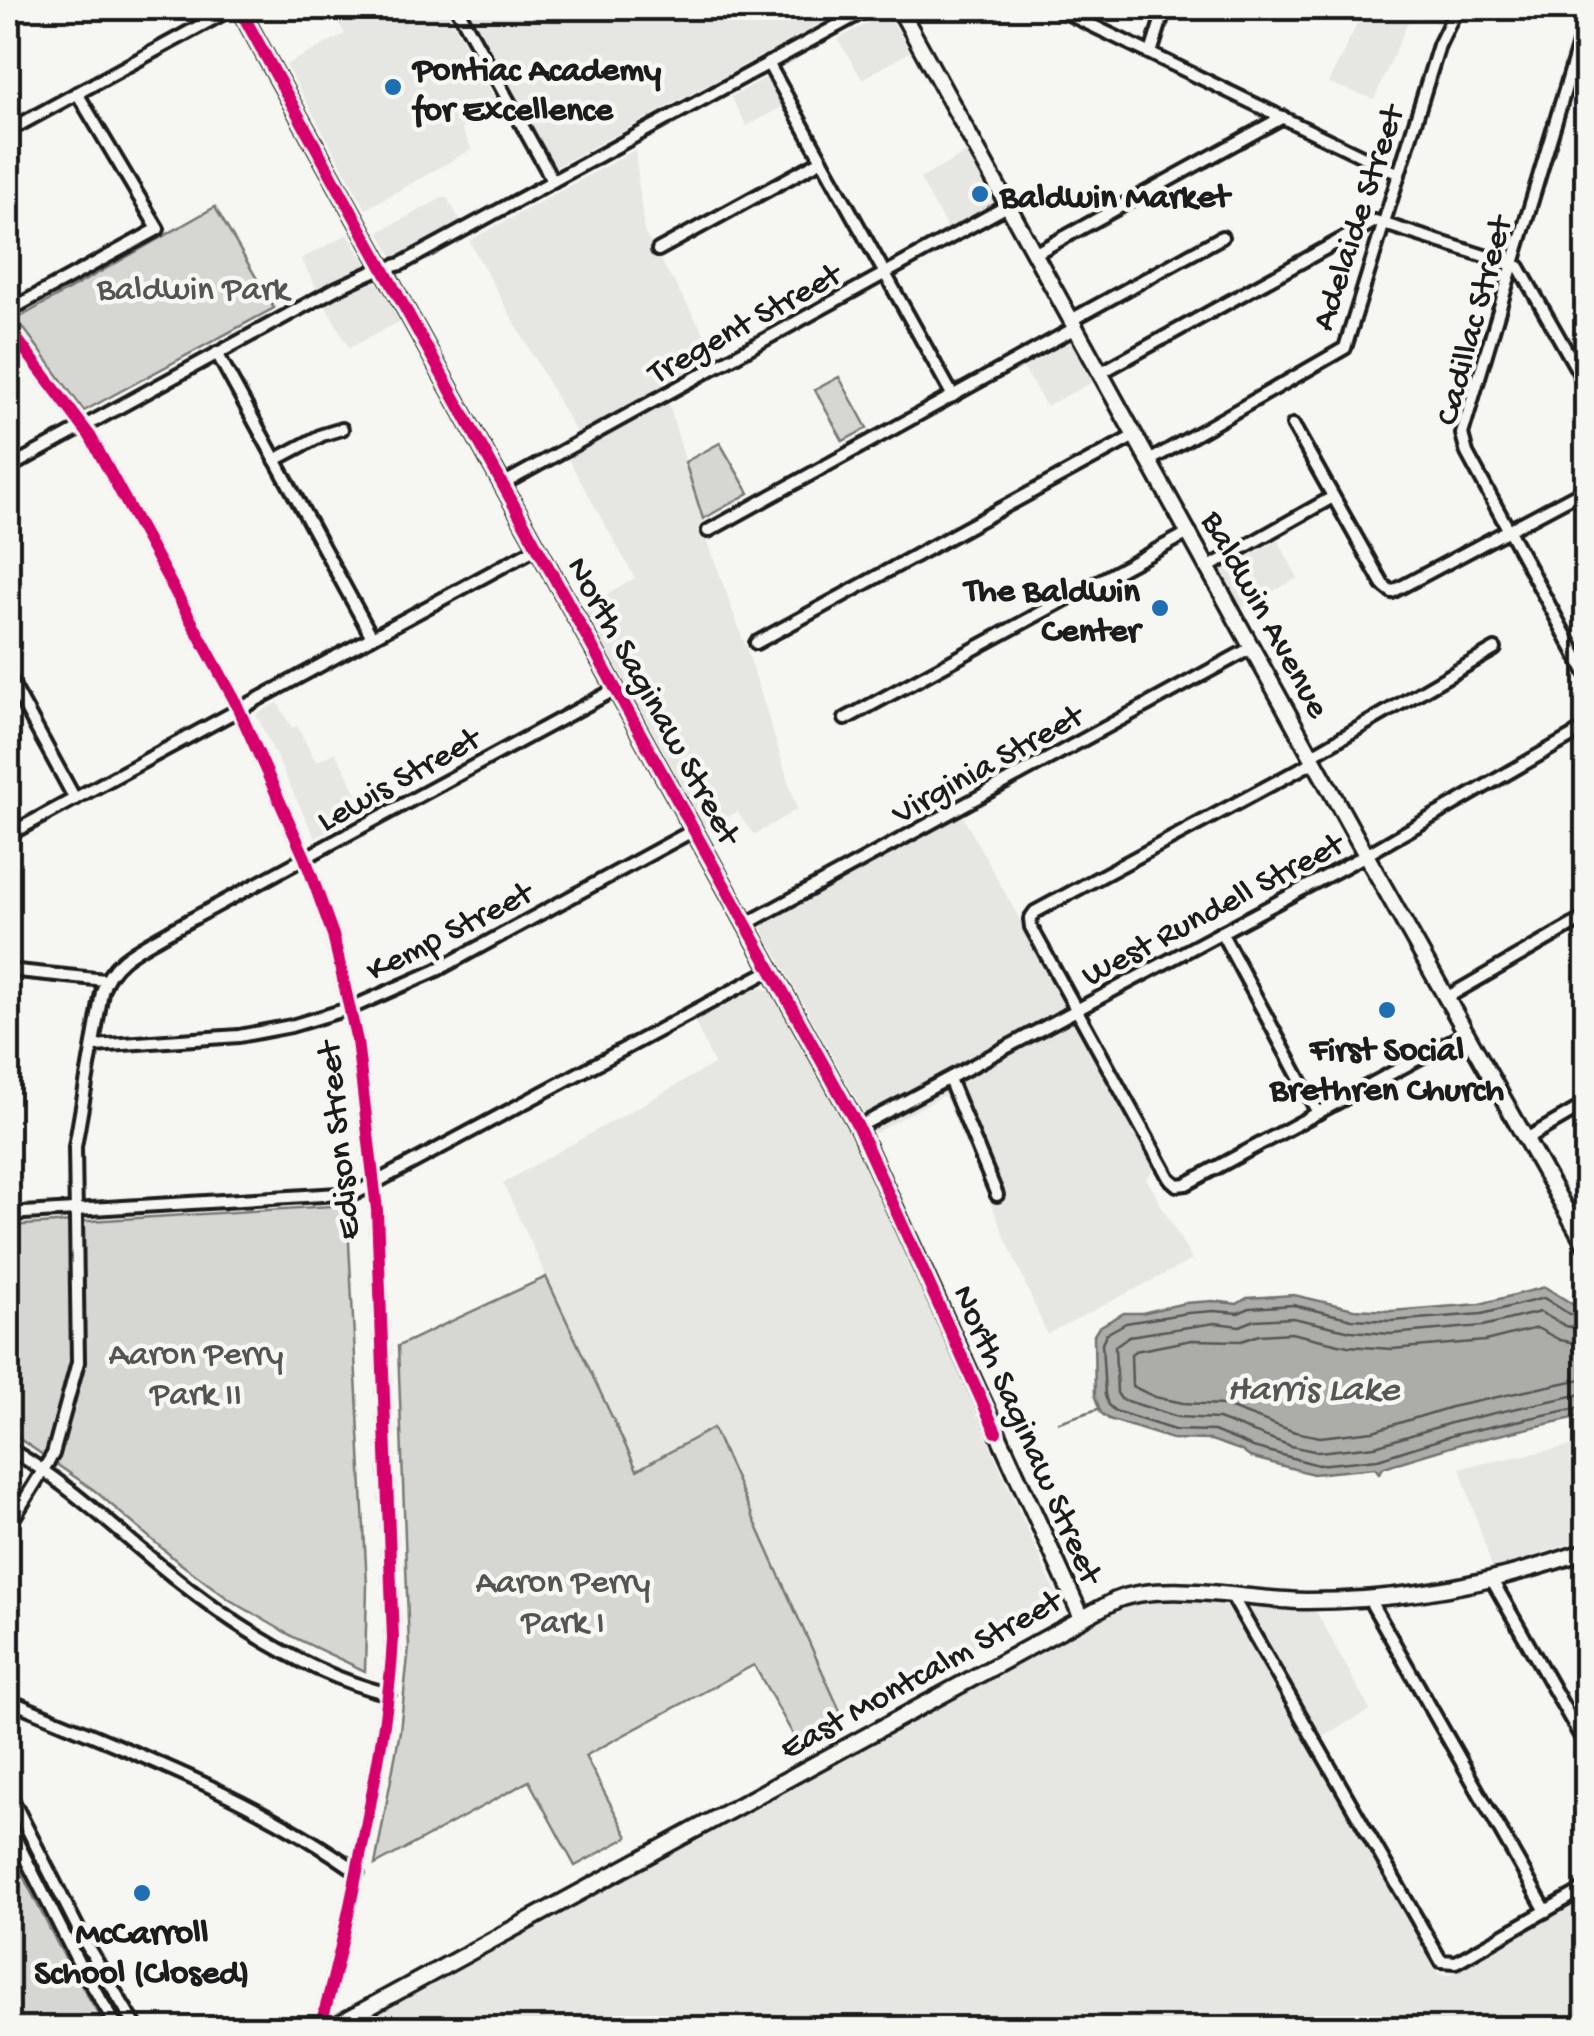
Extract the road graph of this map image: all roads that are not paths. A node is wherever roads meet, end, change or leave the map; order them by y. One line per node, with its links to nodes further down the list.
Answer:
1 (236, 8): 13 (street); 26 (main road, North Saginaw Street)
2 (457, 8): 19 (street)
3 (870, 8): 11 (street)
4 (898, 8): 20 (main road, Baldwin Avenue)
5 (1056, 8): 8 (street)
6 (1166, 8): 10 (street)
7 (1457, 8): 18 (street, Adelaide Street)
8 (1086, 15): 10 (street)
9 (1586, 20): 12 (street, Cadillac Street)
10 (1151, 53): 15 (street)
11 (768, 63): 17 (street); 19 (street)
12 (1572, 70): 14 (street); 25 (street, Cadillac Street)
13 (76, 94): 16 (street); 28 (street)
14 (1586, 97)
15 (1283, 118): 18 (street); 24 (street)
16 (8, 132)
17 (822, 160): 23 (street); 27 (street)
18 (1400, 174): 21 (street, Adelaide Street)
19 (553, 181): 26 (street)
20 (1009, 206): 24 (main road, Baldwin Avenue); 27 (street, Tregent Street)
21 (1384, 223): 25 (street); 32 (street); 40 (street, Adelaide Street)
22 (1222, 237): 29 (street)
23 (658, 250)
24 (1036, 253): 29 (main road, Baldwin Avenue)
25 (1513, 263): 33 (street); 46 (street, Cadillac Street)
26 (384, 269): 31 (street); 42 (main road, North Saginaw Street)
27 (885, 274): 34 (street); 42 (street, Tregent Street)
28 (8, 312)
29 (1075, 323): 32 (main road, Baldwin Avenue); 34 (street)
30 (8, 327): 36 (street, Edison Street)
31 (217, 354): 36 (street); 39 (street)
32 (1102, 372): 38 (main road, Baldwin Avenue)
33 (1586, 385)
34 (953, 396): 45 (street)
35 (1293, 425): 44 (street)
36 (83, 426): 41 (street); 57 (street, Edison Street)
37 (342, 429): 39 (street)
38 (1136, 434): 40 (main road, Baldwin Avenue); 51 (street)
39 (276, 460): 50 (street)
40 (1150, 460): 47 (main road, Baldwin Avenue)
41 (8, 468)
42 (504, 484): 48 (main road, North Saginaw Street)
43 (1586, 490): 46 (street)
44 (1334, 497): 46 (street); 49 (street)
45 (708, 531)
46 (1510, 531): 54 (street, Cadillac Street)
47 (1190, 532): 49 (main road, Baldwin Avenue); 58 (street)
48 (538, 547): 50 (street); 56 (main road, North Saginaw Street)
49 (1209, 567): 52 (main road, Baldwin Avenue)
50 (372, 637): 57 (street)
51 (756, 643)
52 (1252, 647): 60 (main road, Baldwin Avenue); 67 (street, Virginia Street)
53 (1495, 649): 60 (street)
54 (1586, 673)
55 (8, 676): 61 (street)
56 (616, 688): 62 (main road, North Saginaw Street); 65 (street, Lewis Street)
57 (239, 710): 61 (street); 65 (street, Edison Street)
58 (845, 719)
59 (1586, 728): 64 (street, West Rundell Street)
60 (1313, 758): 64 (main road, Baldwin Avenue); 74 (street)
61 (74, 799): 63 (street)
62 (694, 830): 67 (main road, North Saginaw Street); 73 (street, Kemp Street)
63 (8, 835)
64 (1366, 855): 68 (street, West Rundell Street); 72 (main road, Baldwin Avenue)
65 (305, 858): 71 (street, Lewis Street); 73 (street, Edison Street)
66 (1586, 917): 72 (street)
67 (746, 924): 70 (main road, North Saginaw Street)
68 (1221, 932): 74 (street, West Rundell Street); 79 (street)
69 (8, 970): 71 (street)
70 (771, 970): 80 (main road, North Saginaw Street); 82 (street)
71 (106, 980): 76 (street)
72 (1446, 998): 75 (main road, Baldwin Avenue)
73 (351, 1008): 76 (street, Kemp Street); 82 (street, Edison Street)
74 (1077, 1010): 77 (street, West Rundell Street); 79 (street)
75 (1466, 1034): 79 (street); 81 (main road, Baldwin Avenue)
76 (94, 1046): 84 (street)
77 (949, 1079): 80 (street, West Rundell Street); 83 (street)
78 (1586, 1104): 81 (street)
79 (1318, 1113)
80 (858, 1127): 94 (main road, North Saginaw Street)
81 (1526, 1140): 86 (main road, Baldwin Avenue)
82 (374, 1186): 84 (street); 95 (street, Edison Street)
83 (997, 1196)
84 (75, 1208): 85 (street); 88 (street)
85 (8, 1214)
86 (1586, 1246)
87 (8, 1448): 88 (street)
88 (44, 1471): 89 (street); 95 (street)
89 (8, 1526)
90 (1586, 1550): 91 (main road, East Montcalm Street)
91 (1492, 1580): 93 (main road, East Montcalm Street); 97 (street)
92 (1233, 1598): 93 (main road, East Montcalm Street); 94 (main road, East Montcalm Street); 103 (street)
93 (1368, 1599): 103 (street)
94 (1082, 1618): 107 (main road, East Montcalm Street)
95 (389, 1694): 101 (street, Edison Street)
96 (8, 1700): 101 (street)
97 (1586, 1746)
98 (8, 1791): 99 (street)
99 (20, 1816): 100 (street); 105 (street)
100 (8, 1824): 104 (street)
101 (358, 1872): 106 (street, Edison Street)
102 (1586, 1888): 103 (street)
103 (1546, 1911)
104 (118, 2028)
105 (137, 2028)
106 (320, 2028)
107 (331, 2028)

